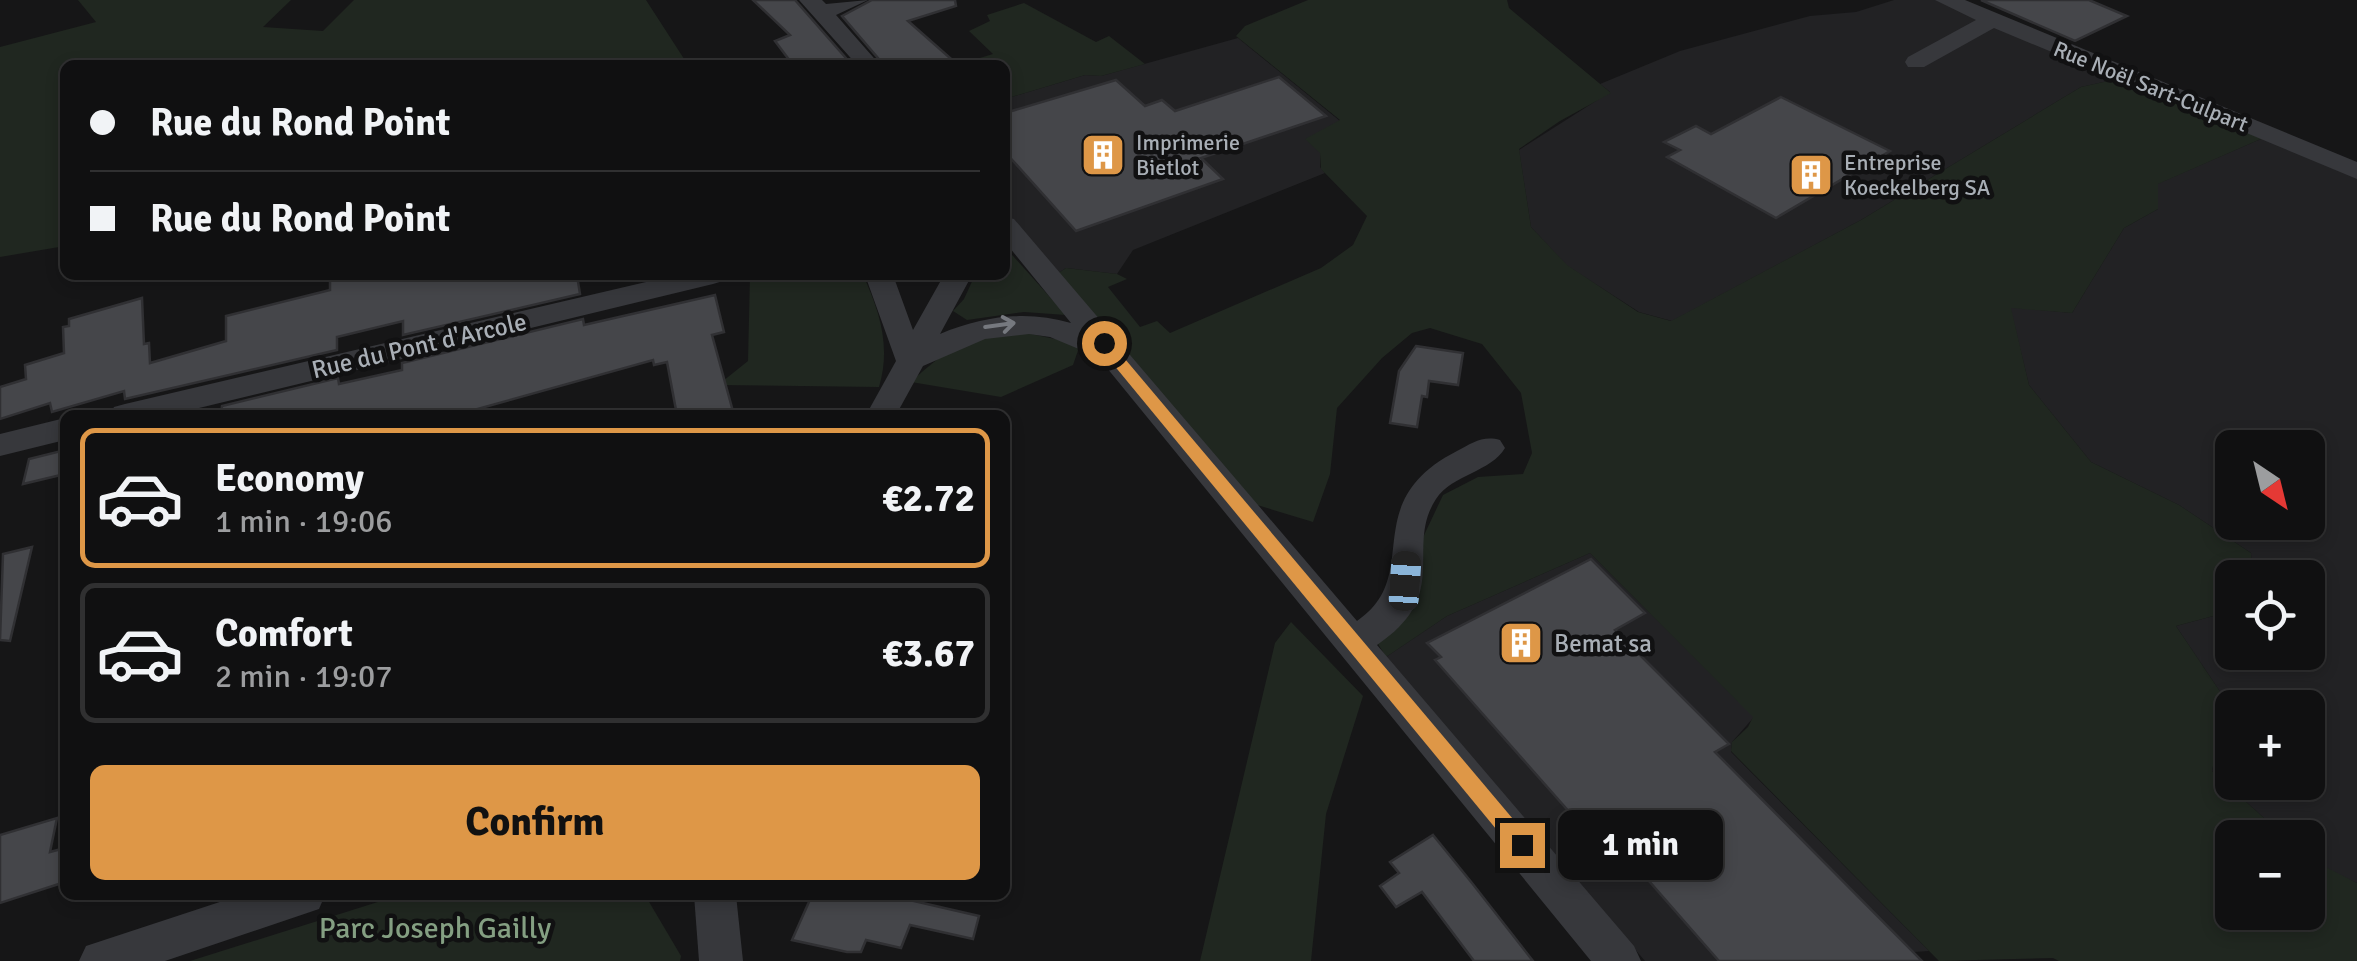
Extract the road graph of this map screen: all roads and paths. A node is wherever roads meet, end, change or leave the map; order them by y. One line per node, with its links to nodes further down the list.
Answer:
1 (857, 0): 3 (street)
2 (1946, 0): 4 (street, Rue Noël Sart-Culpart)
3 (817, 6): 5 (street)
4 (1992, 20): 6 (street); 7 (street, Rue Noël Sart-Culpart)
5 (865, 60)
6 (1916, 62)
7 (2357, 171)
8 (1010, 231): 12 (street)
9 (692, 280): 14 (street, Rue du Pont d'Arcole)
10 (881, 280): 13 (street)
11 (955, 280): 13 (street)
12 (1113, 354): 13 (street, one-way to 12); 19 (street)
13 (910, 360): 15 (street)
14 (146, 410)
15 (884, 410)
16 (60, 430): 17 (street)
17 (0, 445)
18 (1489, 448): 19 (street)
19 (1353, 642): 22 (street)
20 (289, 900): 21 (street)
21 (101, 961)
22 (1619, 961)

